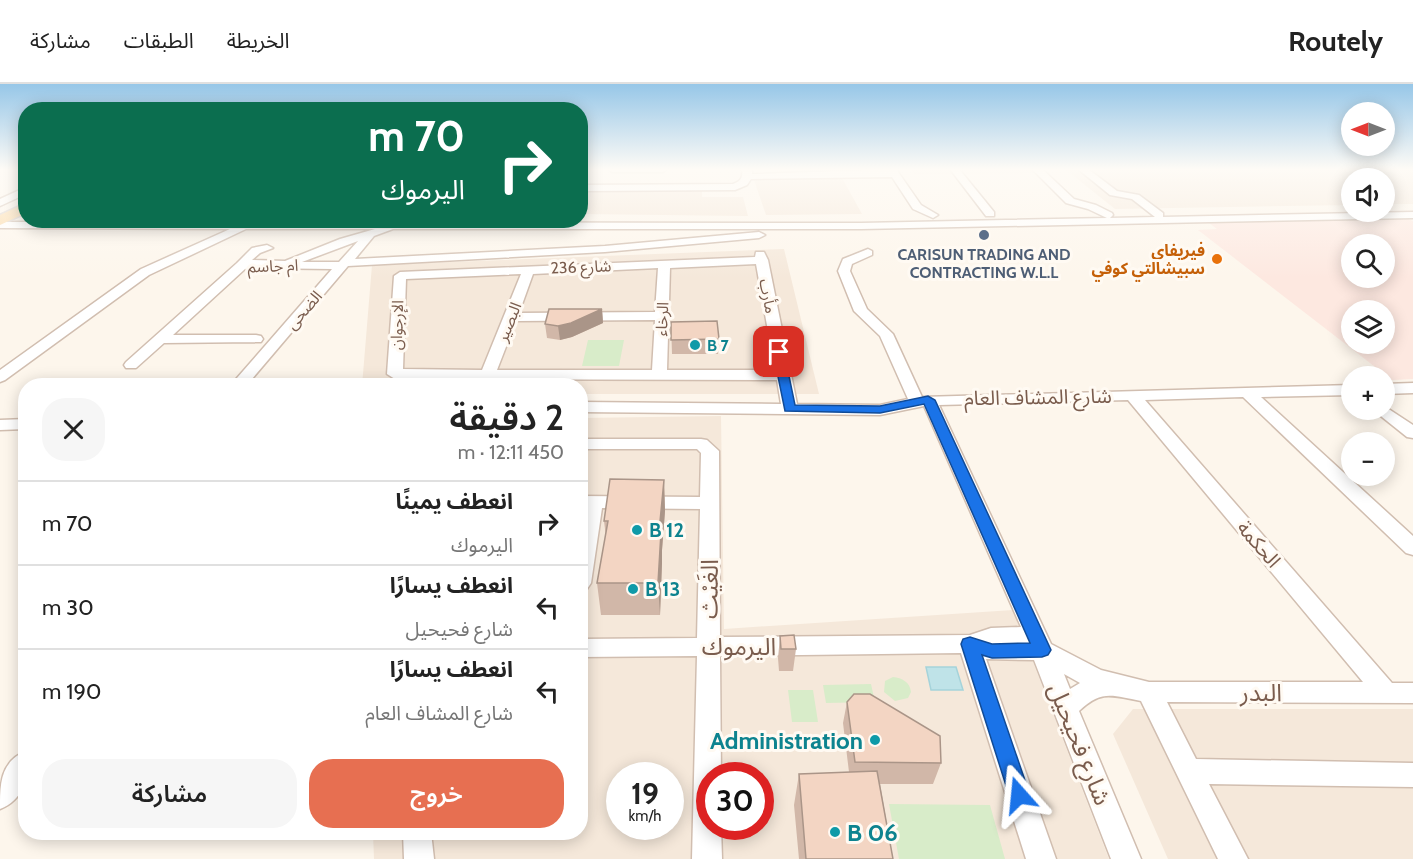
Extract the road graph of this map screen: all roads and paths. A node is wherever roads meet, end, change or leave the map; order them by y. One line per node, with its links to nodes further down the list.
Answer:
1 (14, 205): 17 (main road)
2 (910, 205): 7 (street)
3 (983, 205): 10 (street)
4 (1079, 205): 8 (street)
5 (1146, 205): 11 (street)
6 (18, 211): 17 (main road)
7 (913, 211): 12 (street); 19 (street)
8 (1094, 212): 11 (street); 13 (street)
9 (1413, 213): 11 (street); 19 (street)
10 (990, 214): 13 (street); 19 (street)
11 (1159, 215)
12 (756, 216): 14 (street); 18 (street)
13 (1078, 216): 18 (street)
14 (588, 218)
15 (588, 218): 18 (street)
16 (18, 219): 17 (street)
17 (0, 220): 22 (street)
18 (773, 220)
19 (934, 220): 31 (street, شارع فحيحيل)
20 (588, 225): 21 (street)
21 (722, 225): 28 (street); 31 (street)
22 (18, 228)
23 (19, 228): 24 (street)
24 (79, 228)
25 (202, 228): 32 (street)
26 (242, 228): 32 (street)
27 (343, 228): 29 (street)
28 (408, 228): 29 (street)
29 (366, 231): 35 (street, الضحى); 38 (street)
30 (760, 235): 35 (street, ام جاسم)
31 (862, 236): 58 (street, شارع فحيحيل)
32 (209, 238): 49 (street)
33 (267, 248): 37 (street)
34 (761, 257): 36 (street, شارع 236); 48 (street, مأرب)
35 (343, 264): 38 (street, ام جاسم); 50 (street, الضحى)
36 (664, 264): 39 (street, شارع 236); 41 (street, الرخاء)
37 (245, 265): 38 (street, ام جاسم); 43 (street, ام جاسم)
38 (282, 265)
39 (529, 269): 40 (street, شارع 236); 42 (street, البصير)
40 (400, 276): 46 (street, الإرجوان)
41 (662, 316): 42 (street); 47 (street, الرخاء)
42 (510, 317): 46 (street, البصير)
43 (160, 339): 44 (street); 45 (street, ام جاسم)
44 (256, 339)
45 (131, 365)
46 (488, 374): 51 (street)
47 (659, 374): 48 (street); 52 (street)
48 (783, 375): 60 (street, مأرب)
49 (0, 377)
50 (244, 378)
51 (568, 378)
52 (588, 379)
53 (1413, 388): 54 (street)
54 (1395, 389)
55 (1341, 390): 56 (street, شارع المشاف العام)
56 (1246, 392): 57 (street, شارع المشاف العام); 68 (street)
57 (1132, 395): 58 (street, شارع المشاف العام); 75 (street, الحكمة)
58 (922, 401): 60 (street, شارع المشاف العام); 69 (street, شارع فحيحيل)
59 (588, 407): 60 (street, شارع المشاف العام)
60 (790, 409)
61 (1395, 419): 64 (street)
62 (18, 424): 63 (street)
63 (0, 425)
64 (1413, 433)
65 (588, 444): 67 (street, الغَيْث)
66 (588, 502): 67 (street)
67 (710, 503): 71 (street, الغَيْث)
68 (1413, 548)
69 (1039, 643): 70 (street, اليرموك); 73 (street, البدر); 77 (street, شارع فحيحيل)
70 (970, 644): 71 (street, اليرموك); 85 (street)
71 (709, 647): 72 (street, اليرموك); 84 (street, الغَيْث)
72 (588, 648)
73 (1110, 685): 74 (street, البدر); 77 (street, البدر)
74 (1149, 692): 75 (street, البدر); 78 (street)
75 (1386, 693): 76 (street, البدر)
76 (1413, 693)
77 (1066, 708): 86 (street, شارع فحيحيل)
78 (1188, 771): 80 (street); 87 (street)
79 (18, 774): 81 (street)
80 (1413, 775)
81 (0, 796)
82 (418, 840): 83 (street)
83 (419, 859)
84 (707, 859)
85 (1041, 859)
86 (1126, 859)
87 (1233, 859)

